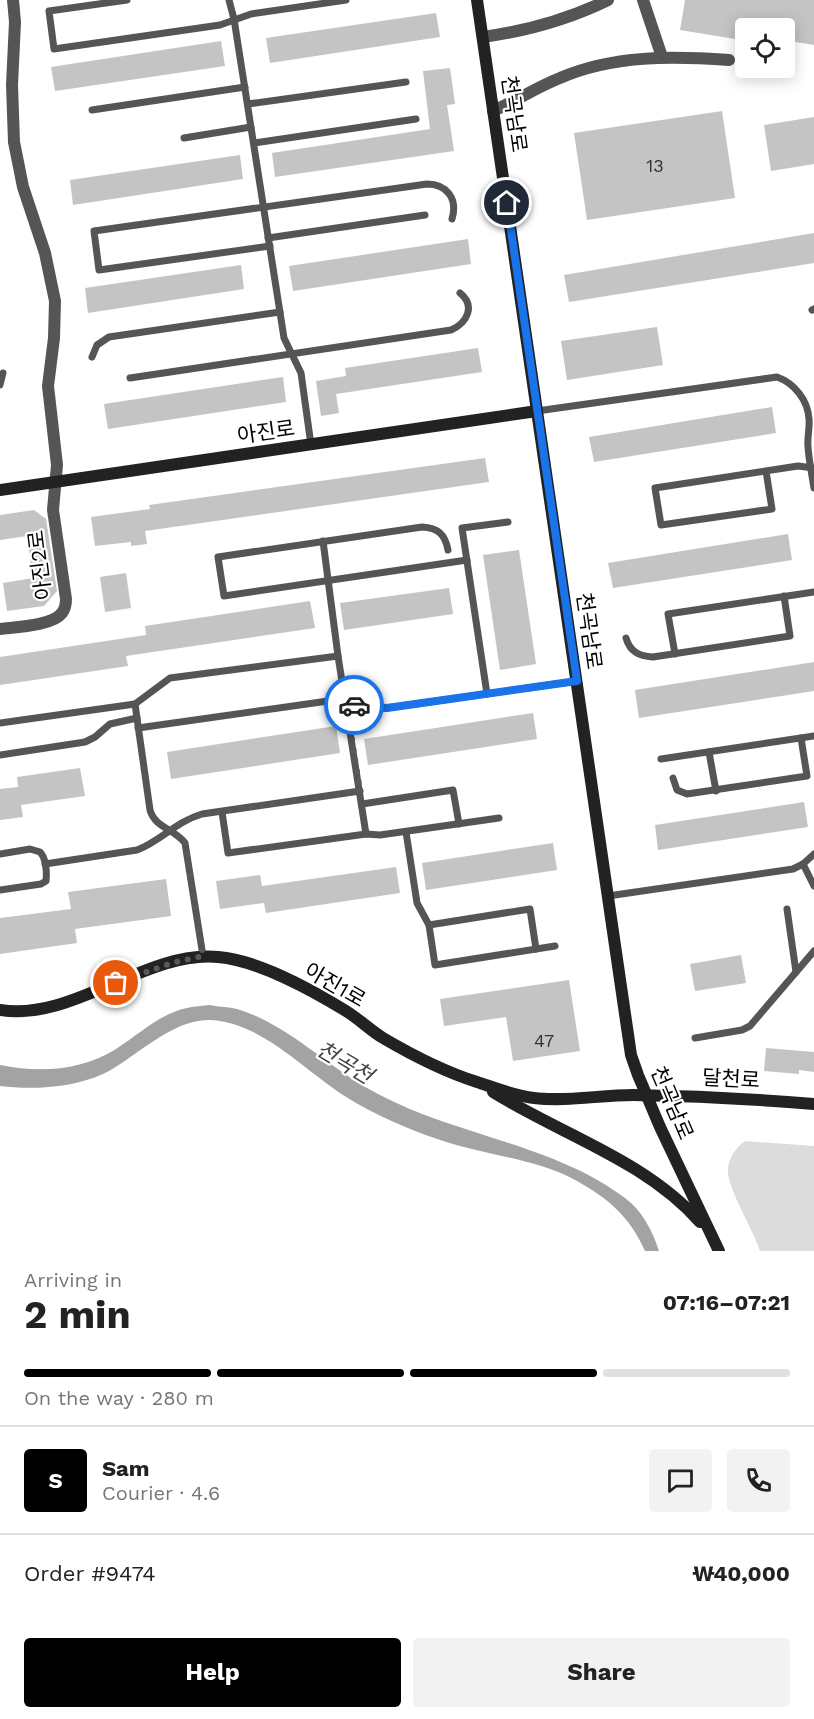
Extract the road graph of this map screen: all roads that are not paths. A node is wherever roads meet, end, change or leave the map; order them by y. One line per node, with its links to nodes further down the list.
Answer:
1 (13, 0): 38 (street)
2 (127, 0): 8 (lane)
3 (229, 0): 8 (lane)
4 (346, 0): 8 (lane)
5 (477, 0): 9 (street, 천곡남로)
6 (608, 0): 9 (street)
7 (643, 0): 10 (street)
8 (234, 19): 13 (lane)
9 (483, 37): 16 (street, 천곡남로)
10 (662, 57): 11 (street); 16 (street)
11 (729, 60)
12 (406, 82): 14 (lane)
13 (245, 87): 14 (lane); 15 (lane)
14 (248, 104): 18 (lane)
15 (92, 110)
16 (493, 111): 33 (street, 천곡남로)
17 (416, 119): 20 (lane)
18 (251, 127): 19 (lane); 20 (lane)
19 (184, 138)
20 (254, 144): 21 (lane)
21 (264, 207): 23 (lane); 24 (lane); 25 (lane)
22 (425, 215): 24 (lane)
23 (452, 219)
24 (268, 237): 25 (lane)
25 (270, 246): 27 (lane)
26 (460, 293): 28 (lane)
27 (280, 312): 28 (lane); 29 (lane)
28 (291, 353): 31 (lane); 35 (lane)
29 (92, 357)
30 (3, 373): 32 (lane)
31 (130, 378)
32 (0, 384)
33 (537, 411): 34 (lane); 35 (street, 아진로); 52 (street, 천곡남로)
34 (811, 428): 36 (lane)
35 (311, 445): 38 (street, 아진로)
36 (812, 467): 37 (lane); 39 (lane)
37 (766, 471): 37 (lane)
38 (56, 482): 40 (street, 아진로); 48 (street, 아진2로)
39 (814, 488)
40 (0, 490)
41 (508, 522): 44 (lane)
42 (323, 541): 43 (lane); 45 (lane); 45 (lane)
43 (448, 550)
44 (467, 560): 45 (lane); 53 (lane)
45 (328, 580): 51 (lane)
46 (814, 592): 47 (lane)
47 (784, 596): 50 (lane); 50 (lane)
48 (0, 629)
49 (626, 638): 50 (lane)
50 (675, 654)
51 (338, 656): 54 (lane); 55 (lane)
52 (577, 681): 53 (lane); 80 (street, 천곡남로)
53 (487, 694): 54 (lane)
54 (346, 702): 58 (lane); 65 (lane)
55 (135, 704): 56 (lane); 57 (lane)
56 (137, 718): 58 (lane); 62 (lane)
57 (0, 723)
58 (138, 728): 71 (lane)
59 (814, 736): 60 (lane)
60 (801, 738): 61 (lane); 66 (lane)
61 (709, 752): 63 (lane); 66 (lane)
62 (0, 755)
63 (661, 759)
64 (673, 778): 66 (lane)
65 (360, 791): 67 (lane); 68 (lane)
66 (716, 791)
67 (362, 804): 70 (lane); 73 (lane)
68 (222, 812): 71 (lane); 73 (lane)
69 (499, 818): 70 (lane)
70 (459, 824): 72 (lane)
71 (169, 830): 76 (lane); 86 (lane)
72 (406, 832): 73 (lane); 82 (lane)
73 (366, 834)
74 (0, 854): 76 (lane)
75 (814, 854): 77 (lane)
76 (45, 864): 79 (lane)
77 (803, 864): 78 (lane); 80 (lane)
78 (814, 886)
79 (0, 891)
80 (608, 896): 91 (street, 천곡남로)
81 (787, 909): 87 (lane)
82 (429, 925): 84 (lane); 84 (lane)
83 (555, 946): 84 (lane)
84 (536, 949)
85 (814, 951): 87 (lane)
86 (203, 956): 88 (street, 아진1로); 90 (street, 아진1로)
87 (796, 972): 89 (lane)
88 (0, 1010)
89 (695, 1038)
90 (476, 1082): 91 (street, 아진1로); 93 (street)
91 (647, 1095): 92 (street, 달천로); 93 (street, 천곡남로)
92 (814, 1104)
93 (711, 1234): 94 (street, 천곡남로)
94 (719, 1251)

